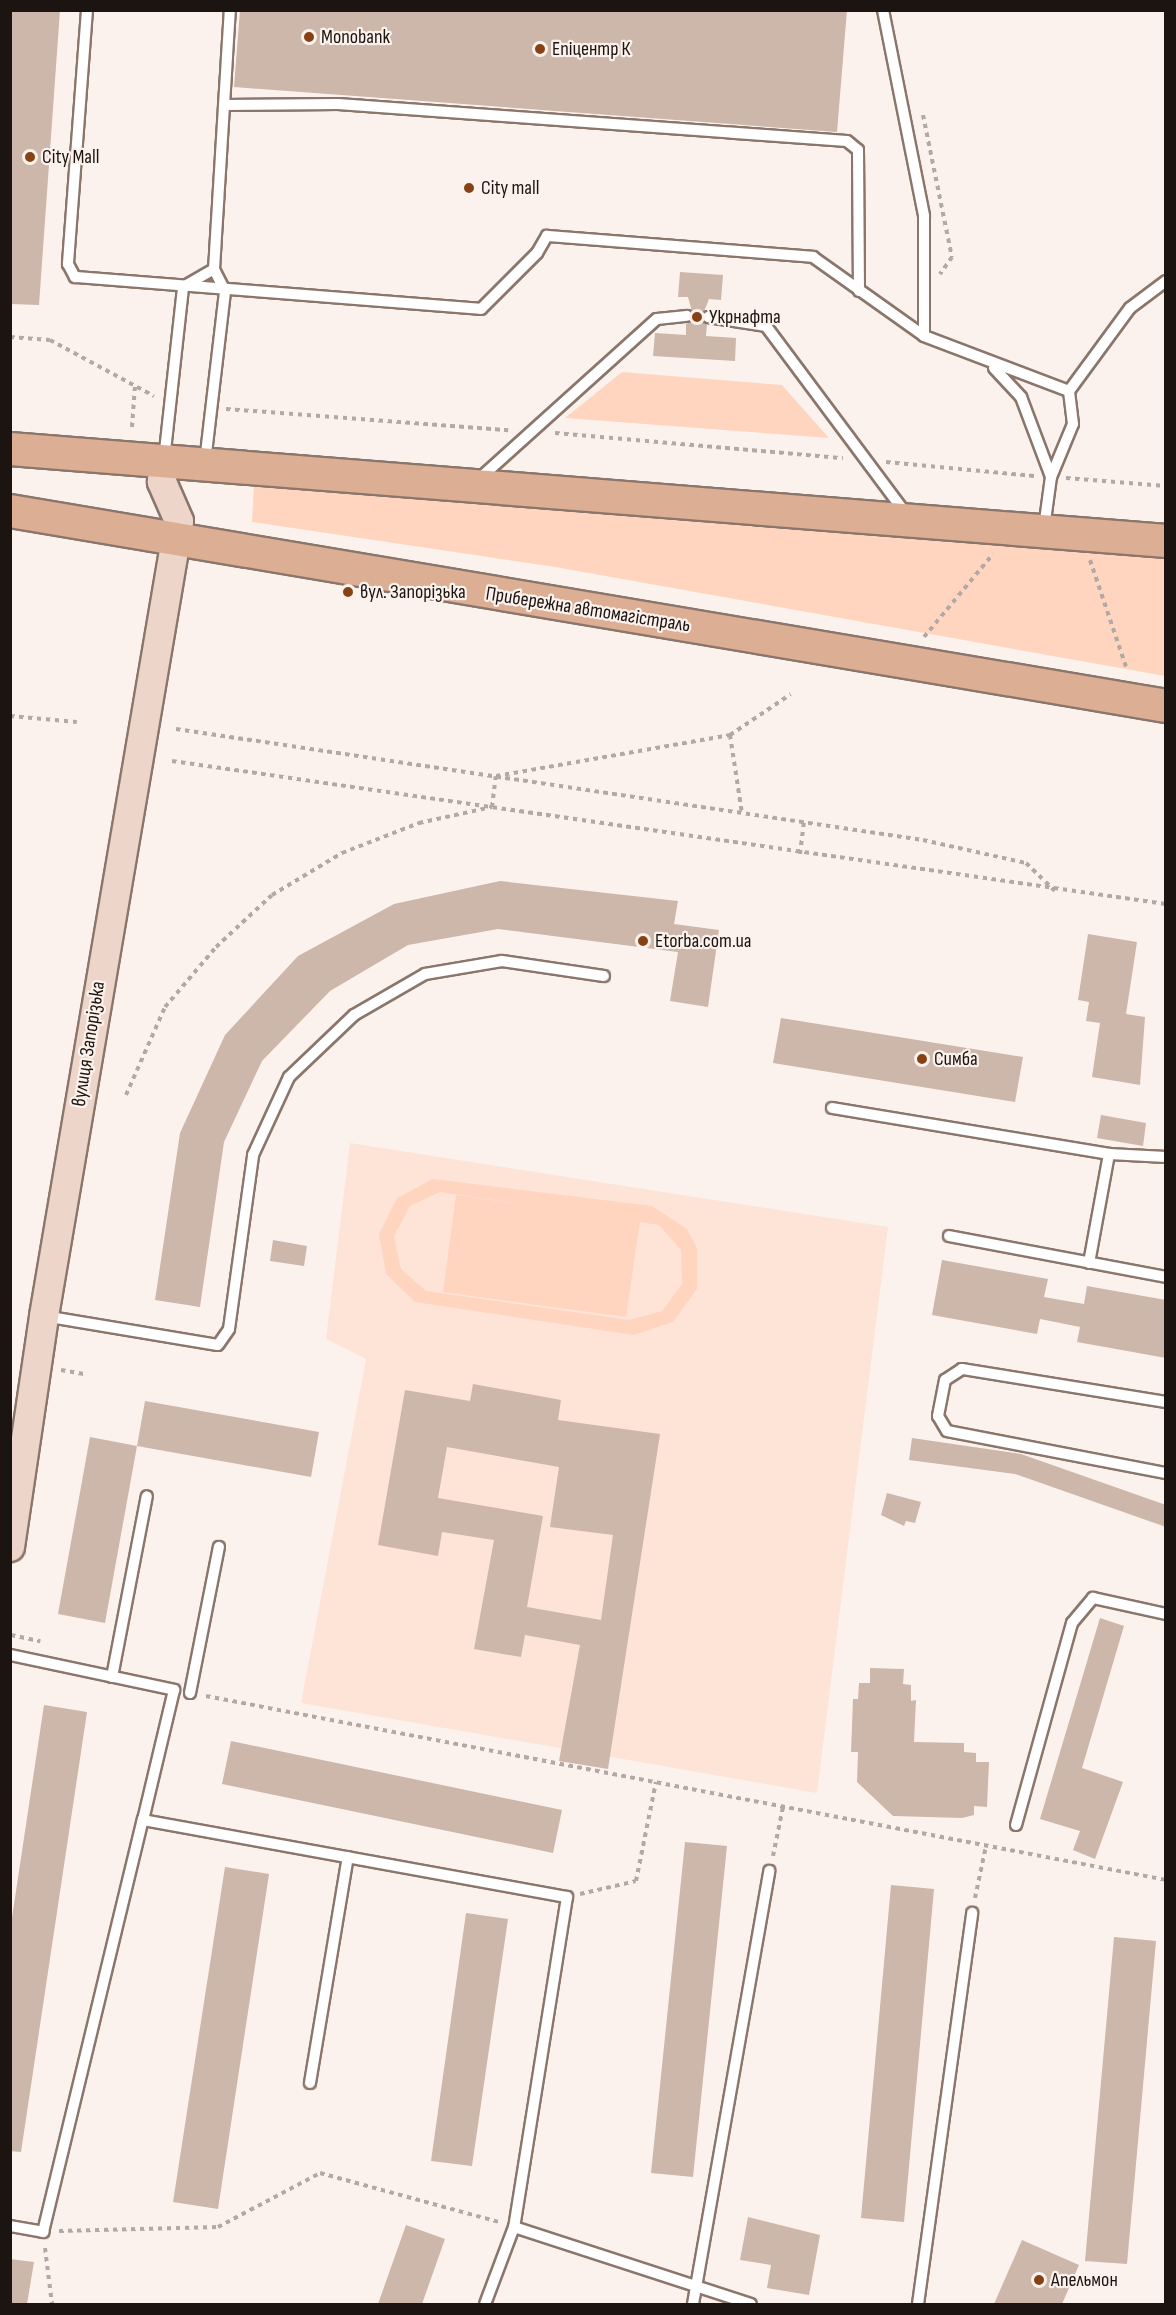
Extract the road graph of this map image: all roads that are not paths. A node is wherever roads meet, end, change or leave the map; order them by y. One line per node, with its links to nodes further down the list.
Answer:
1 (87, 10): 7 (lane)
2 (230, 10): 4 (lane)
3 (883, 10): 12 (lane)
4 (224, 105): 5 (lane); 9 (lane)
5 (214, 269): 7 (lane); 8 (lane)
6 (1166, 281): 14 (lane)
7 (183, 288): 8 (lane); 16 (lane)
8 (225, 291): 9 (lane); 17 (lane)
9 (859, 291): 12 (lane)
10 (687, 316): 19 (lane)
11 (708, 317): 21 (lane)
12 (924, 336): 13 (lane)
13 (993, 367): 14 (lane); 18 (lane)
14 (1069, 391): 18 (lane)
15 (10, 449): 16 (main road)
16 (163, 461): 17 (main road); 23 (street, вулиця Запорізька)
17 (205, 464): 19 (main road)
18 (1051, 477): 22 (lane)
19 (474, 484): 21 (main road)
20 (10, 511): 23 (main road, Прибережна автомагістраль)
21 (913, 523): 22 (main road)
22 (1043, 534): 24 (main road)
23 (175, 541): 25 (main road, Прибережна автомагістраль); 33 (street, вулиця Запорізька)
24 (1166, 541)
25 (1166, 706)
26 (604, 976): 33 (lane)
27 (832, 1108): 28 (lane)
28 (1109, 1154): 29 (lane); 31 (lane)
29 (1166, 1157)
30 (949, 1236): 31 (lane)
31 (1089, 1263): 32 (lane)
32 (1166, 1277)
33 (44, 1316): 37 (street, вулиця Запорізька)
34 (1166, 1402): 35 (lane)
35 (1166, 1473)
36 (147, 1496): 41 (lane)
37 (10, 1547)
38 (219, 1547): 42 (lane)
39 (1166, 1614): 44 (lane)
40 (10, 1655): 41 (lane)
41 (112, 1677): 43 (lane)
42 (190, 1693)
43 (142, 1820): 45 (lane); 49 (lane)
44 (1016, 1825)
45 (348, 1857): 48 (lane); 50 (lane)
46 (769, 1871): 51 (lane)
47 (972, 1913): 55 (lane)
48 (310, 2083)
49 (10, 2226)
50 (514, 2227): 51 (lane); 52 (lane)
51 (700, 2288): 53 (lane); 54 (lane)
52 (485, 2304)
53 (693, 2304)
54 (751, 2304)
55 (918, 2304)

